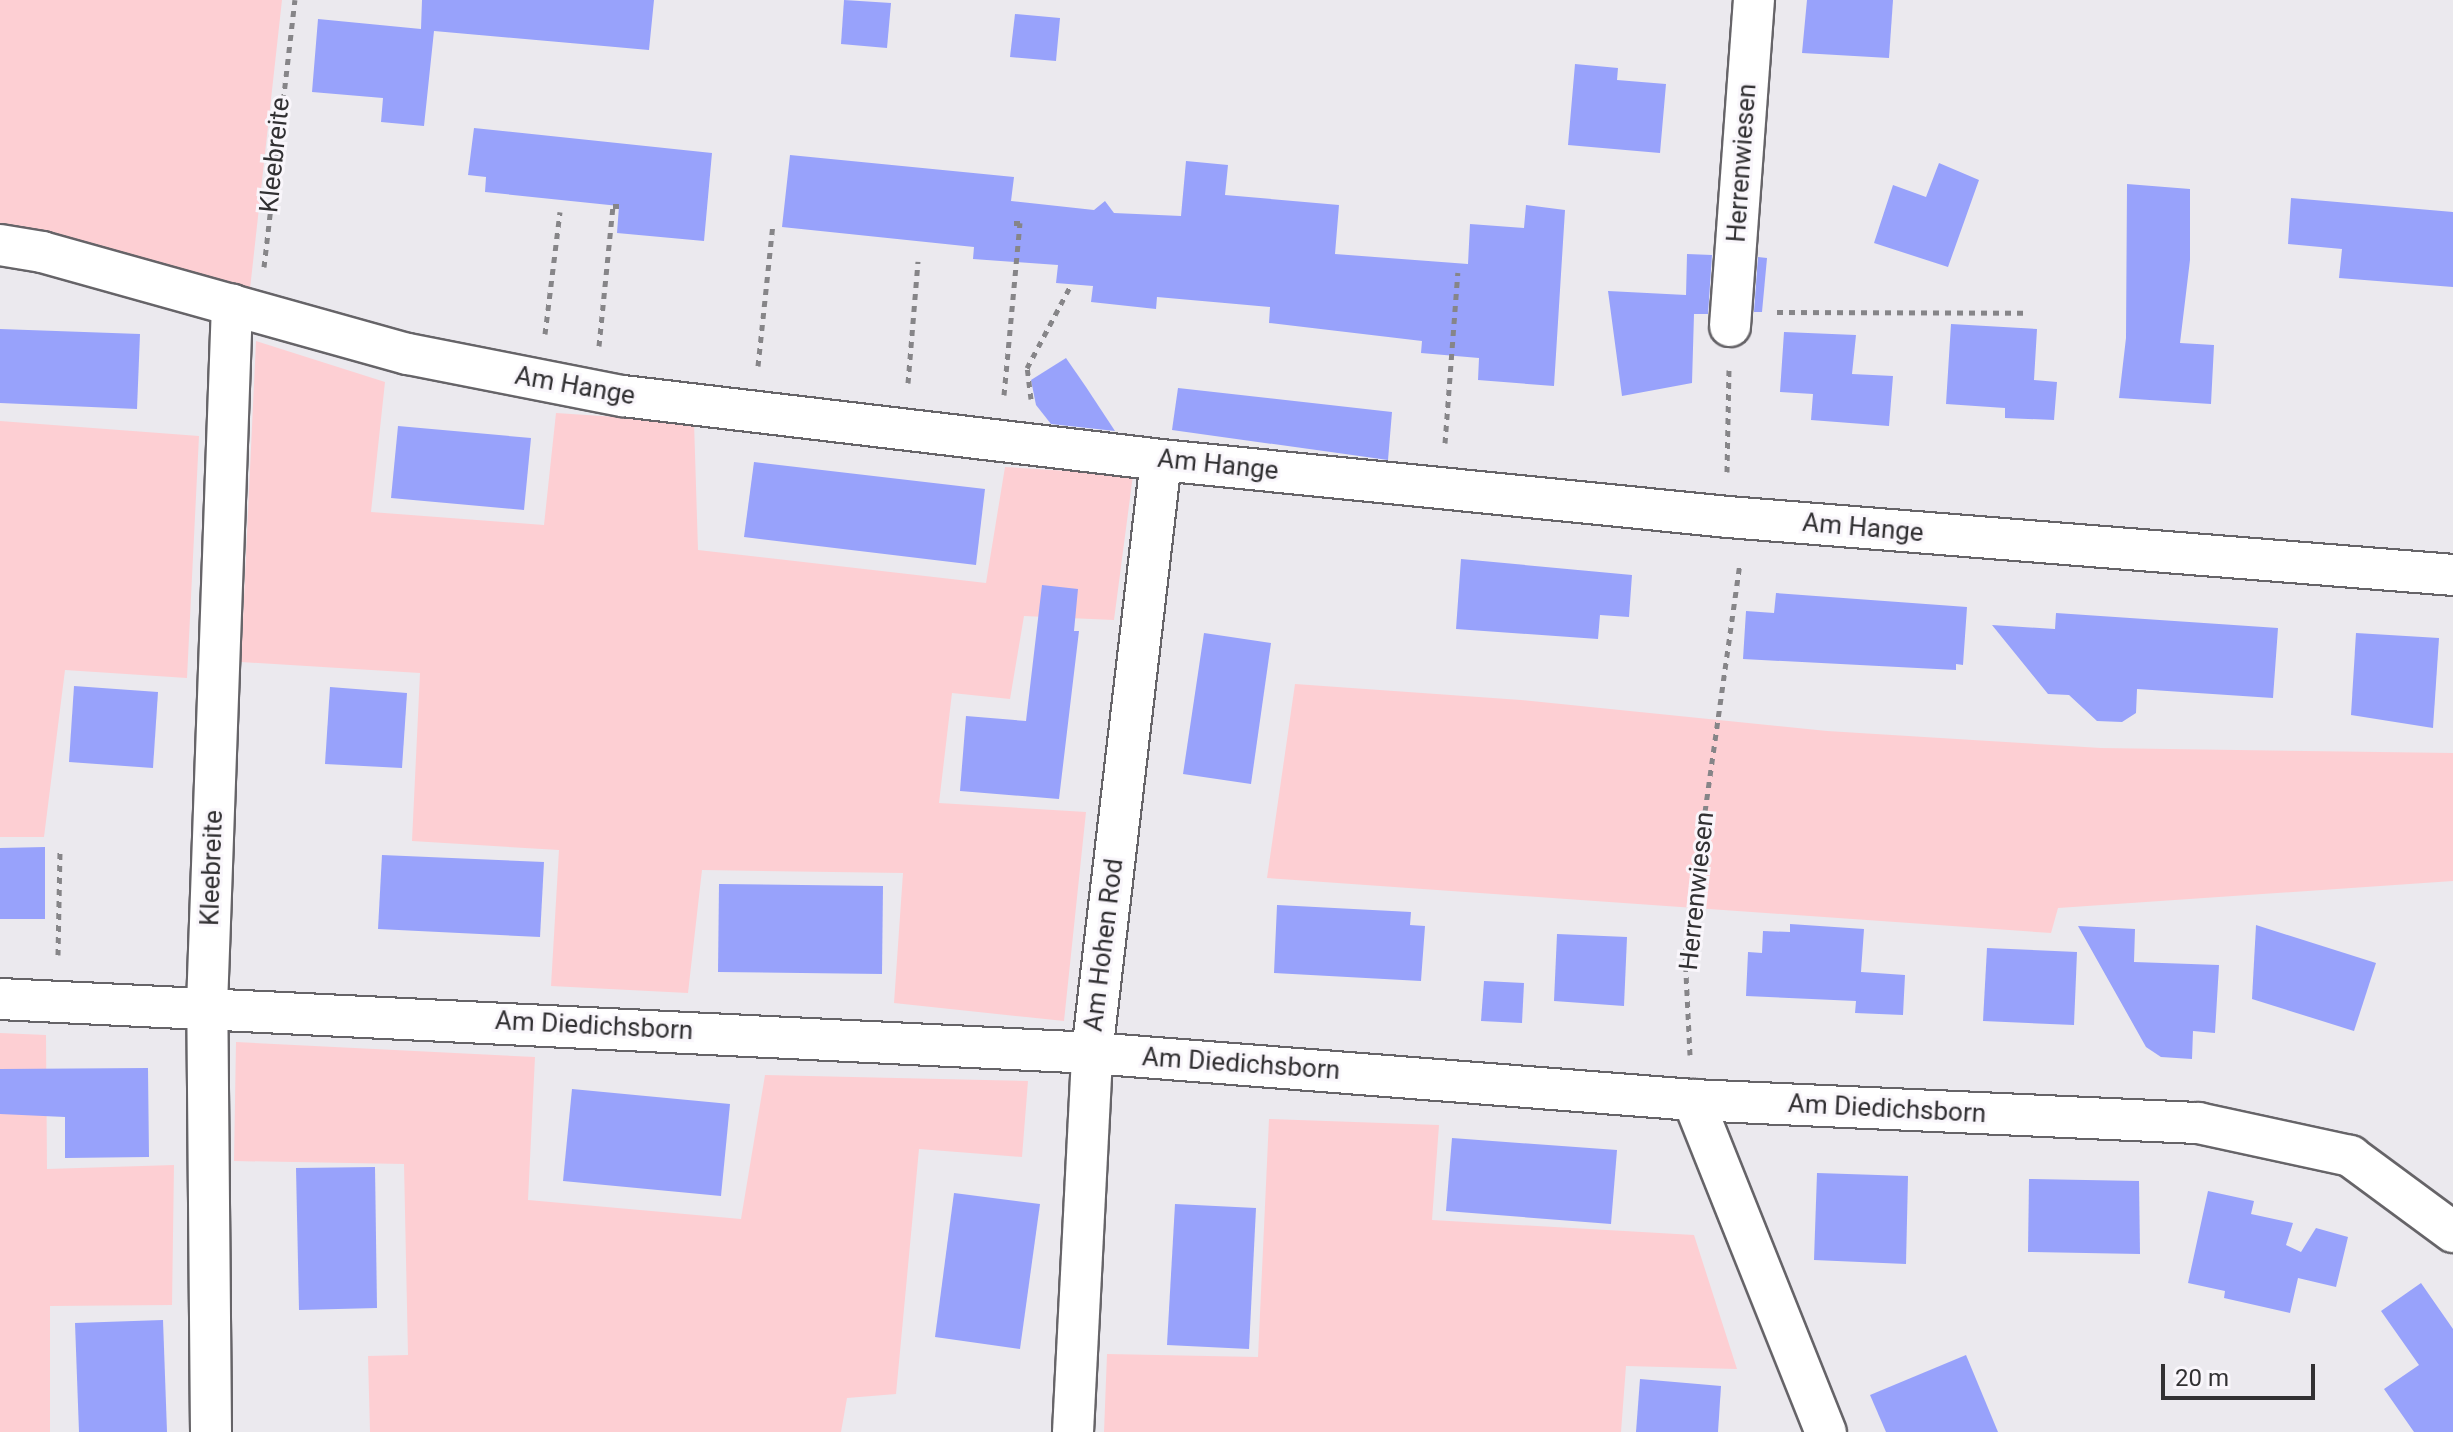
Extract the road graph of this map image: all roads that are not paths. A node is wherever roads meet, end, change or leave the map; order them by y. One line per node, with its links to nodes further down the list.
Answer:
1 (1754, 0): 4 (street, Herrenwiesen)
2 (0, 245): 3 (street, Am Hange)
3 (246, 308): 5 (street, Am Hange); 8 (street, Kleebreite)
4 (1731, 318)
5 (1161, 460): 6 (street, Am Hange); 9 (street, Am Hohen Rod)
6 (2453, 575)
7 (0, 999): 8 (street, Am Diedichsborn)
8 (207, 1006): 9 (street, Am Diedichsborn); 12 (street, Kleebreite)
9 (1092, 1053): 10 (street, Am Diedichsborn); 13 (street, Am Hohen Rod)
10 (1693, 1100): 11 (street, Am Diedichsborn); 14 (street)
11 (2453, 1232)
12 (211, 1432)
13 (1073, 1432)
14 (1826, 1432)

